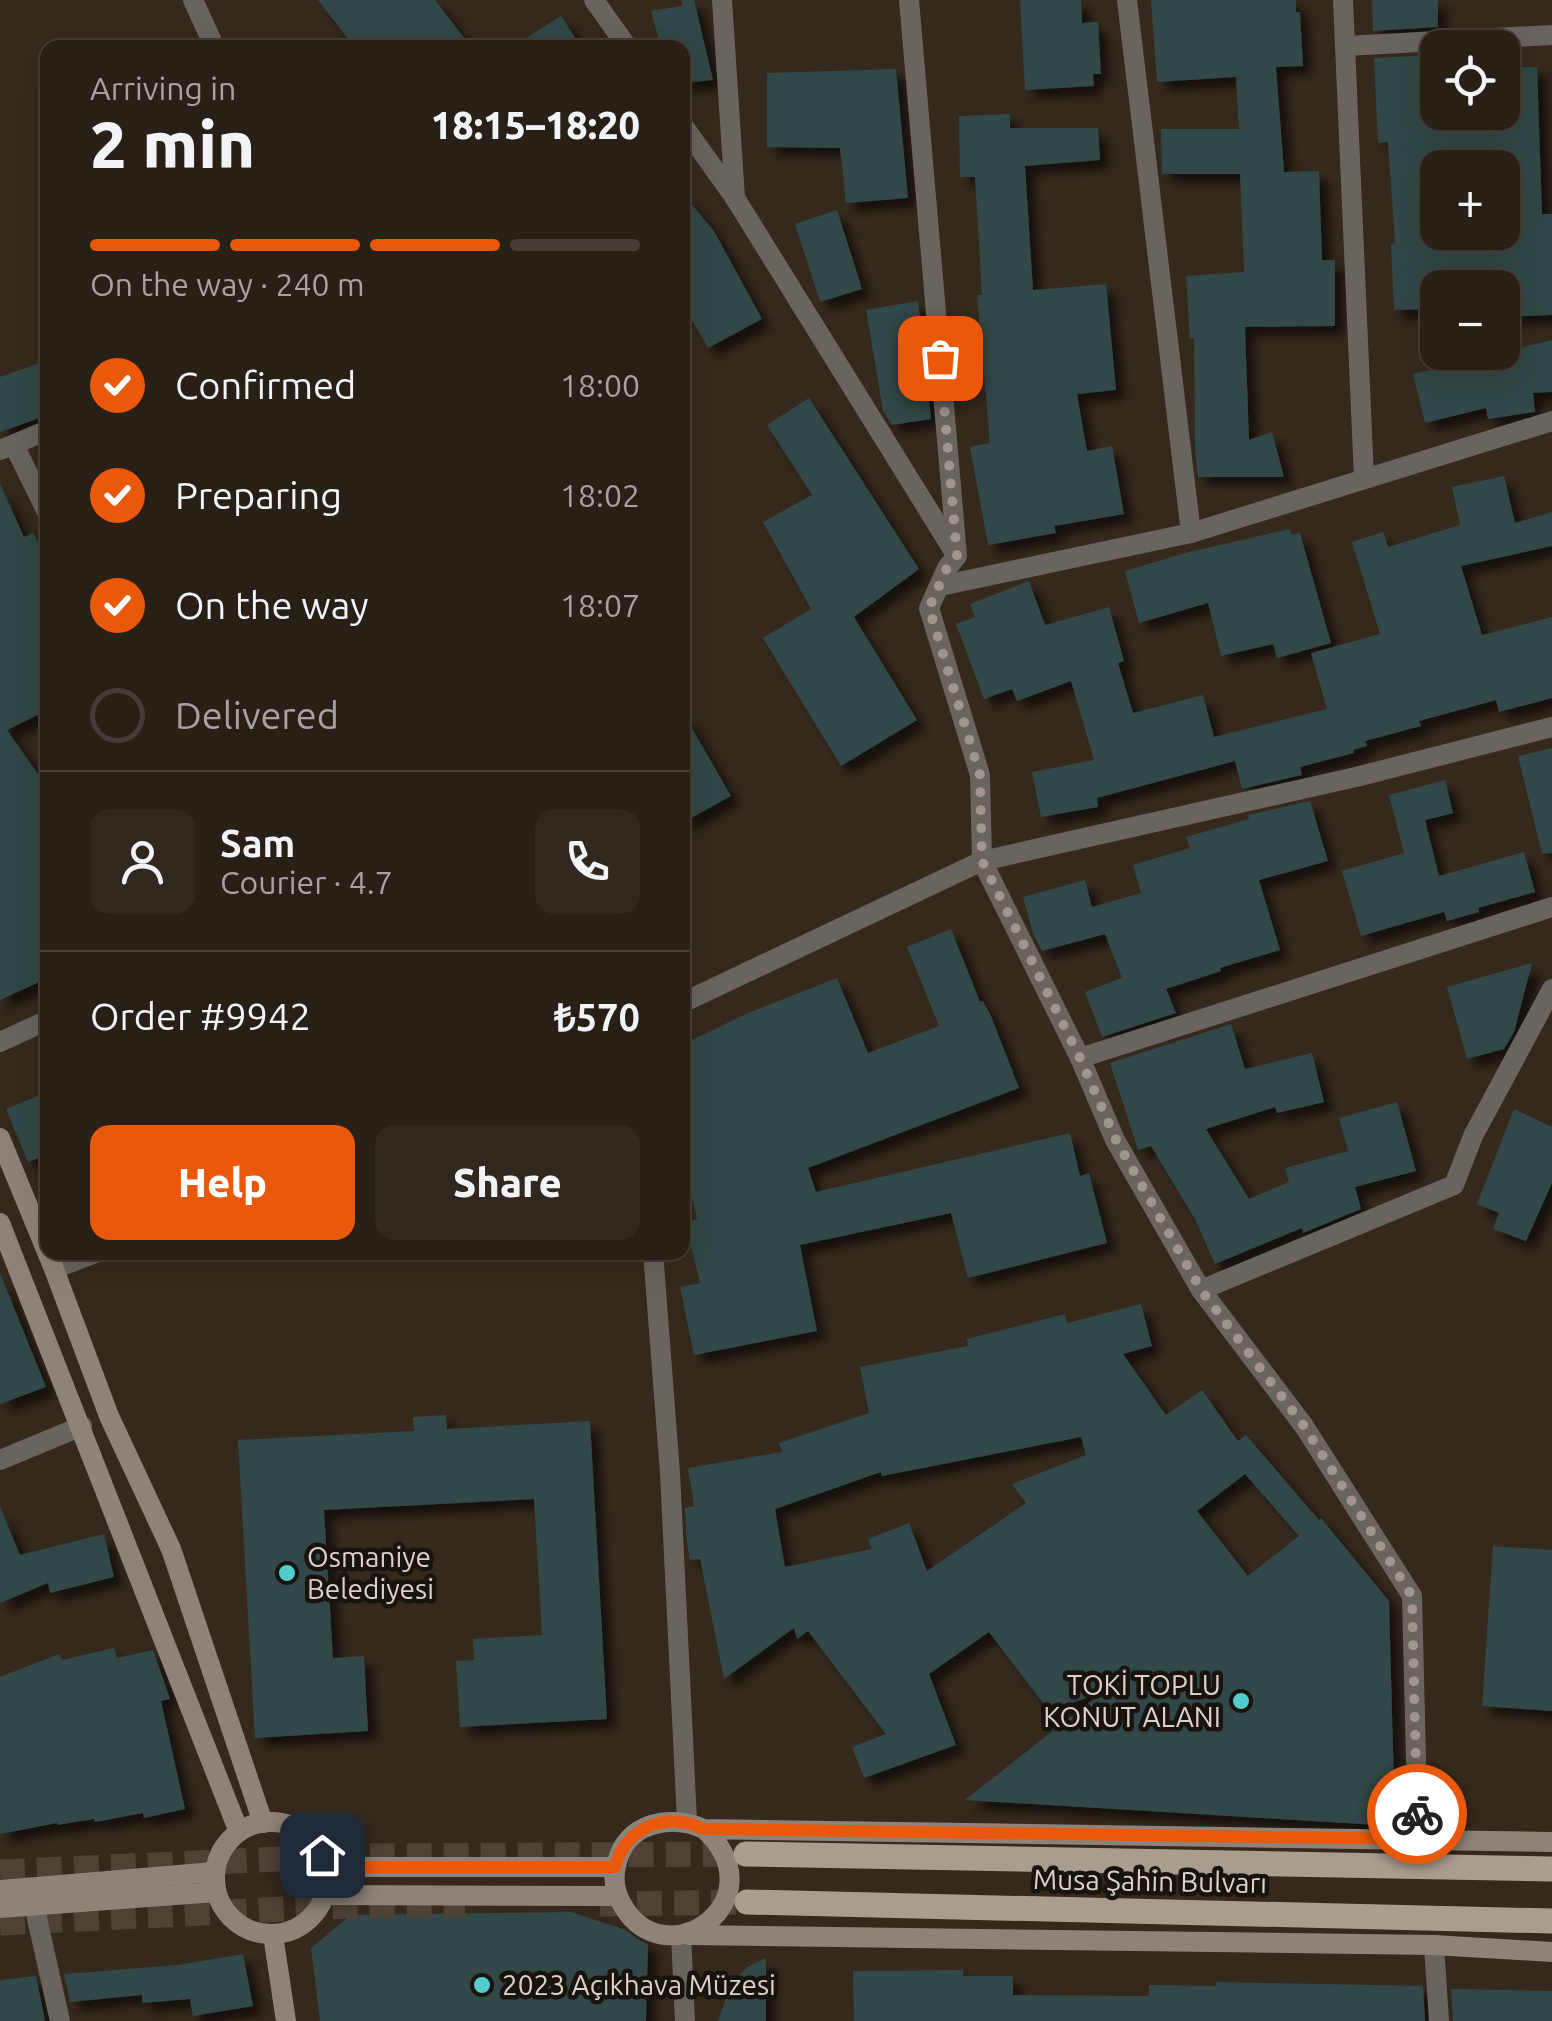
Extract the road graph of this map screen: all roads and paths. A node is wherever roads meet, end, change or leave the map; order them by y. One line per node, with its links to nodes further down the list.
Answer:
1 (193, 0): 8 (street)
2 (594, 0): 9 (street)
3 (722, 0): 12 (street)
4 (909, 0): 19 (street)
5 (1127, 0): 18 (street)
6 (1343, 0): 10 (street)
7 (1552, 35): 10 (street)
8 (211, 40)
9 (622, 40)
10 (1345, 46): 16 (street)
11 (690, 135): 12 (street)
12 (735, 198): 19 (street)
13 (1552, 421): 16 (street)
14 (40, 434): 15 (street)
15 (7, 448): 17 (street)
16 (1364, 478): 18 (street)
17 (40, 501)
18 (1190, 533): 20 (street)
19 (957, 556): 20 (street)
20 (940, 586): 22 (street)
21 (1552, 727): 22 (street)
22 (982, 861): 25 (street); 28 (street)
23 (1552, 907): 28 (street)
24 (1552, 989): 36 (street)
25 (690, 999)
26 (40, 1024): 27 (street)
27 (0, 1042)
28 (1080, 1058): 36 (street)
29 (0, 1138): 31 (main road)
30 (0, 1223): 37 (main road)
31 (40, 1235)
32 (50, 1260): 35 (main road)
33 (77, 1260): 35 (street)
34 (655, 1260): 40 (street)
35 (54, 1269): 39 (main road)
36 (1201, 1290): 42 (street)
37 (82, 1426): 38 (street); 41 (main road)
38 (0, 1460)
39 (263, 1823): 41 (main road); 45 (main road)
40 (696, 1825): 42 (main road); 46 (main road); 57 (main road)
41 (239, 1832): 48 (main road)
42 (1418, 1839): 43 (main road)
43 (1552, 1842)
44 (746, 1854): 47 (main road, Musa Şahin Bulvarı)
45 (326, 1867): 46 (main road); 50 (main road)
46 (615, 1867): 51 (main road)
47 (1552, 1870)
48 (215, 1882): 49 (main road); 53 (main road); 56 (main road)
49 (0, 1890)
50 (325, 1895): 51 (main road); 56 (main road)
51 (617, 1896): 57 (main road)
52 (747, 1902): 55 (main road, Musa Şahin Bulvarı)
53 (34, 1905): 54 (main road); 60 (street)
54 (0, 1908)
55 (1552, 1920)
56 (272, 1934): 61 (main road)
57 (682, 1935): 58 (main road); 62 (street)
58 (1434, 1945): 59 (main road); 63 (street)
59 (1552, 1952)
60 (60, 2021)
61 (286, 2021)
62 (685, 2021)
63 (1439, 2021)

